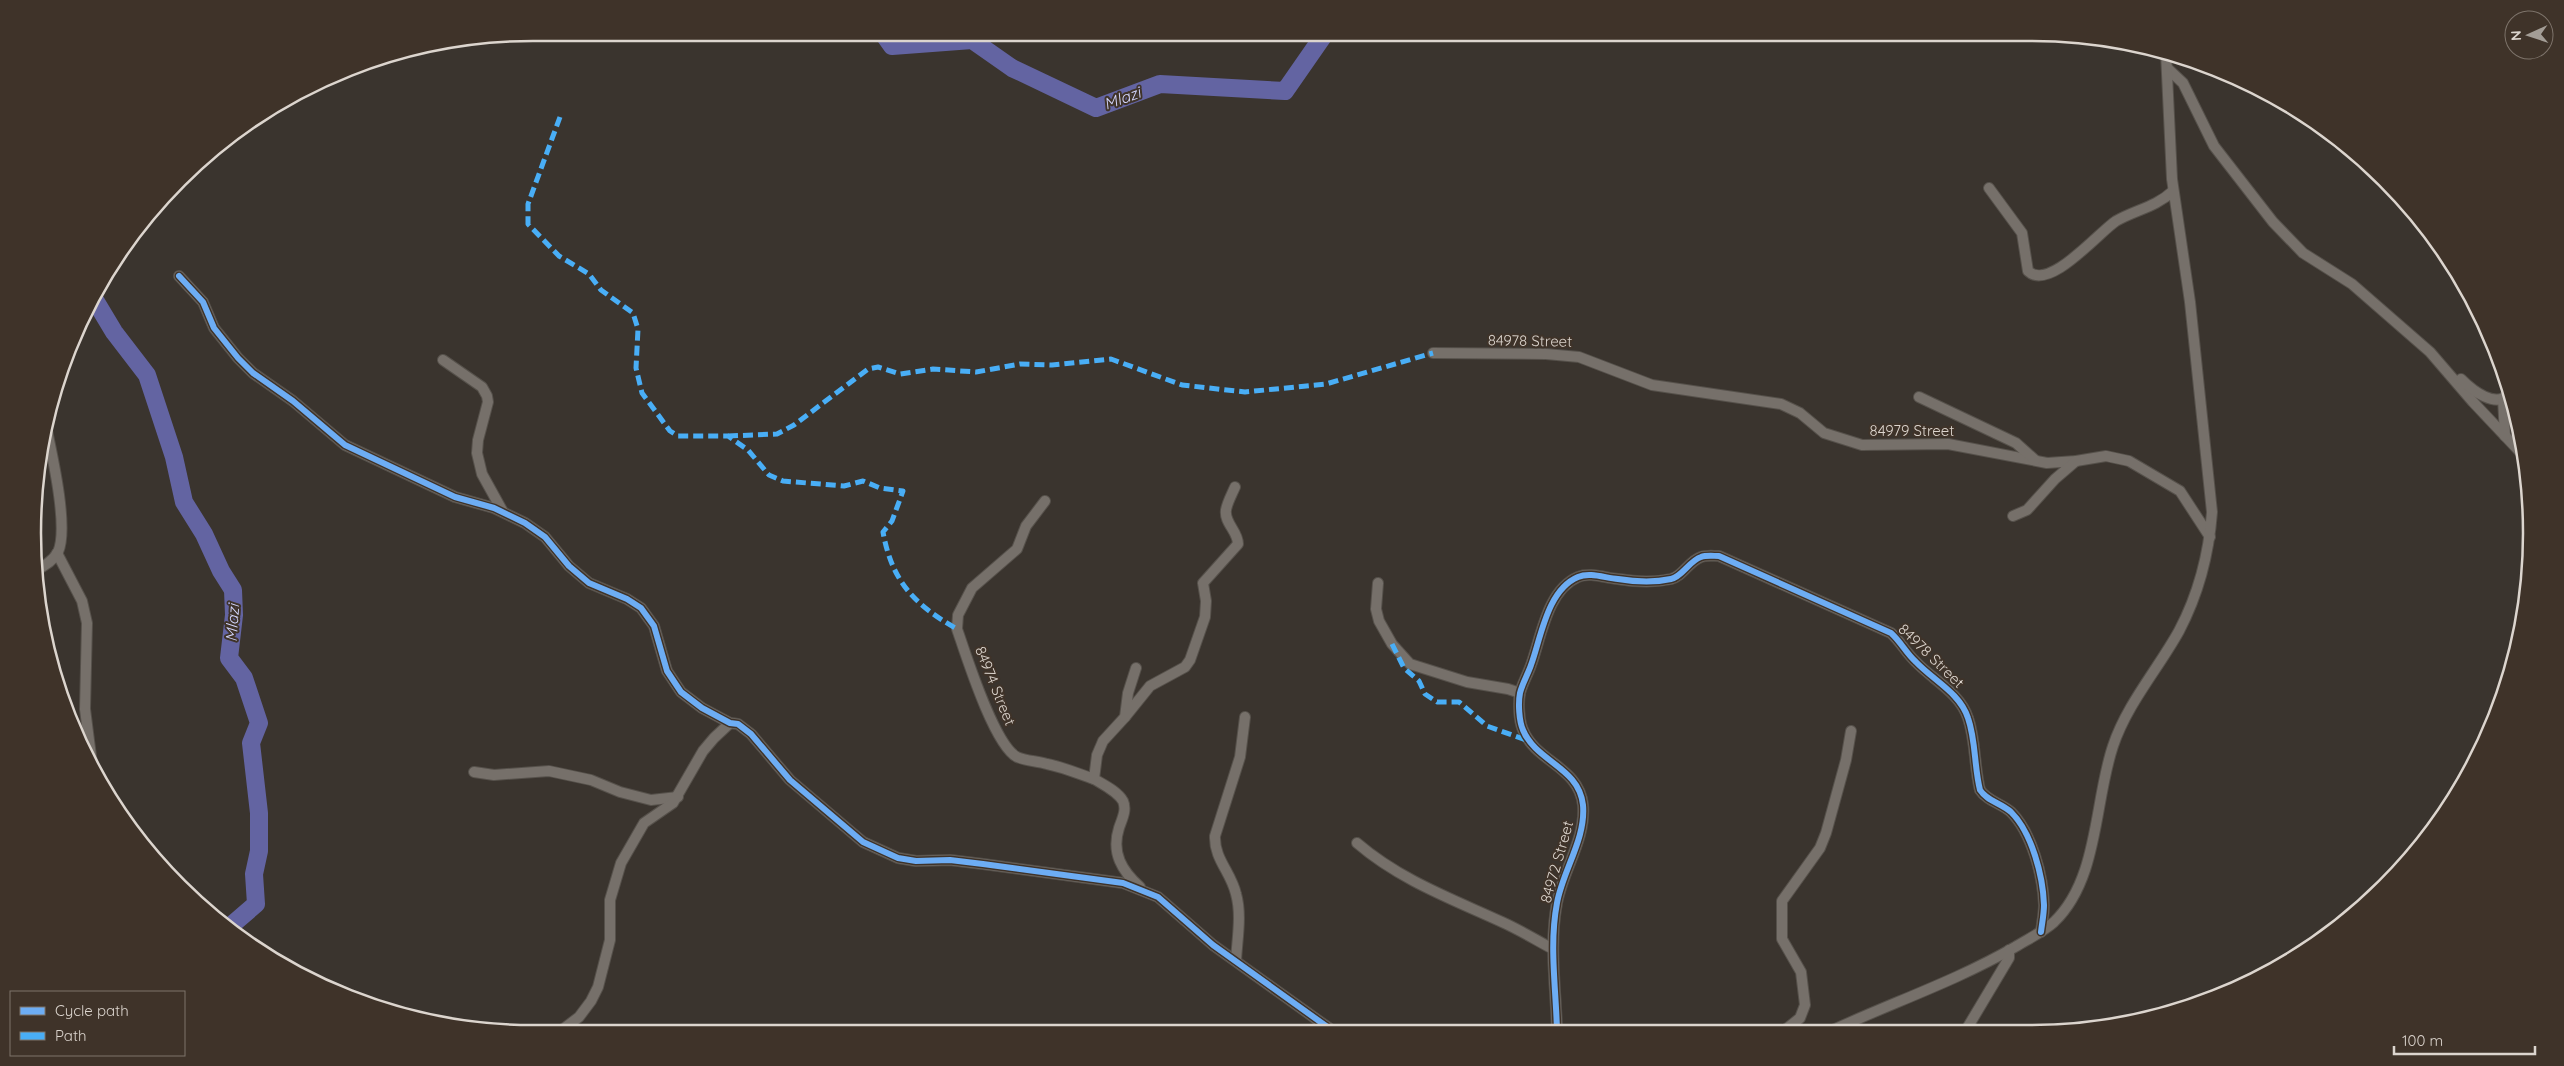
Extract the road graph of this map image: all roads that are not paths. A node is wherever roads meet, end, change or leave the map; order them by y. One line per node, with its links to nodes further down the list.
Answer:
1 (2166, 60): 2 (street)
2 (2167, 68): 4 (street); 6 (street)
3 (1989, 188): 4 (street)
4 (2173, 191): 22 (street)
5 (179, 276): 20 (street)
6 (2430, 352): 10 (street); 13 (street)
7 (1433, 353): 9 (street, 84978 Street)
8 (442, 360): 20 (street)
9 (1623, 374): 16 (street, 84979 Street)
10 (2503, 396)
11 (1919, 398): 16 (street)
12 (2506, 408): 13 (street)
13 (2505, 436): 15 (street)
14 (49, 446): 23 (street)
15 (2515, 446)
16 (2035, 460): 17 (street, 84979 Street)
17 (2076, 461): 21 (street); 22 (street, 84979 Street)
18 (1235, 487): 28 (street)
19 (1044, 501): 34 (street, 84974 Street)
20 (503, 512): 30 (street)
21 (2013, 516)
22 (2210, 536): 38 (street)
23 (57, 553): 24 (street); 32 (street)
24 (42, 568)
25 (1378, 583): 27 (street)
26 (1136, 668): 28 (street)
27 (1520, 693): 38 (street, 84978 Street); 39 (street, 84972 Street)
28 (1125, 717): 34 (street)
29 (1245, 717): 41 (street)
30 (730, 723): 35 (street); 37 (street)
31 (1851, 731): 45 (street)
32 (90, 744)
33 (474, 772): 35 (street)
34 (1094, 780): 37 (street, 84974 Street)
35 (678, 796): 42 (street)
36 (1357, 843): 39 (street)
37 (1143, 889): 41 (street)
38 (2041, 932): 40 (street)
39 (1553, 949): 44 (street, 84972 Street)
40 (2009, 950): 46 (street); 47 (street)
41 (1236, 961): 43 (street)
42 (568, 1025)
43 (1325, 1025)
44 (1557, 1025)
45 (1791, 1025)
46 (1845, 1025)
47 (1969, 1025)

